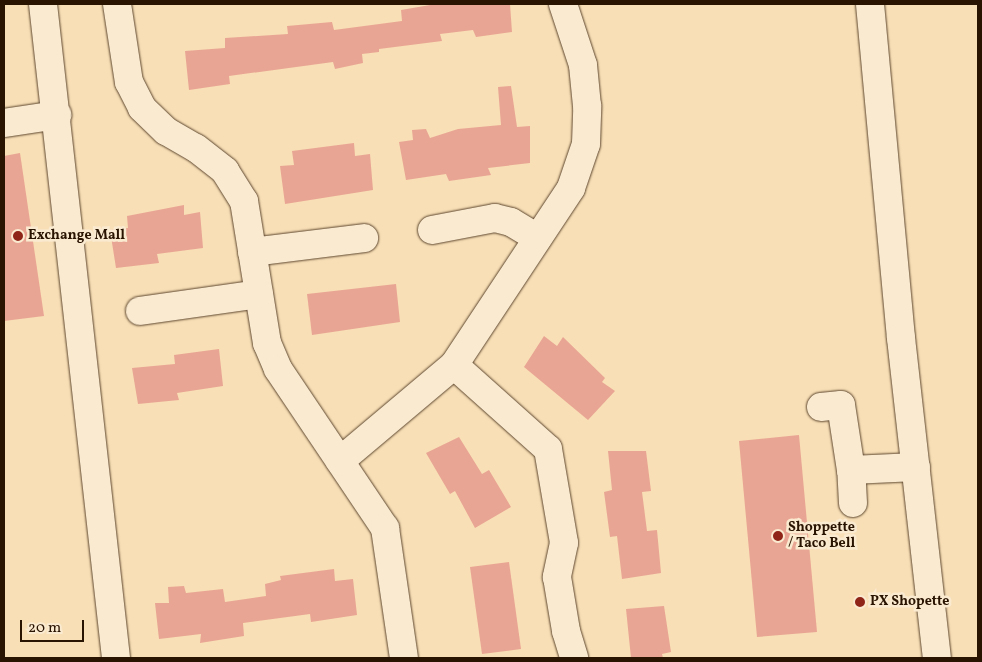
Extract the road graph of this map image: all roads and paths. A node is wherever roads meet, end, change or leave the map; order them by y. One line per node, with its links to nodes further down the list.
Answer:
1 (29, 4): 6 (lane)
2 (43, 4): 6 (lane)
3 (117, 4): 12 (lane)
4 (563, 4): 11 (lane)
5 (870, 4): 18 (lane)
6 (45, 43): 7 (lane)
7 (57, 115): 8 (lane); 21 (lane)
8 (4, 123)
9 (432, 230): 11 (lane)
10 (364, 238): 12 (lane)
11 (538, 238): 15 (lane)
12 (252, 252): 13 (lane)
13 (259, 294): 14 (lane); 17 (lane)
14 (140, 312)
15 (454, 365): 17 (lane); 23 (lane)
16 (821, 407): 19 (lane)
17 (340, 461): 22 (lane)
18 (916, 467): 19 (lane); 24 (lane)
19 (850, 470): 20 (lane)
20 (853, 503)
21 (116, 658)
22 (404, 658)
23 (574, 658)
24 (937, 658)

